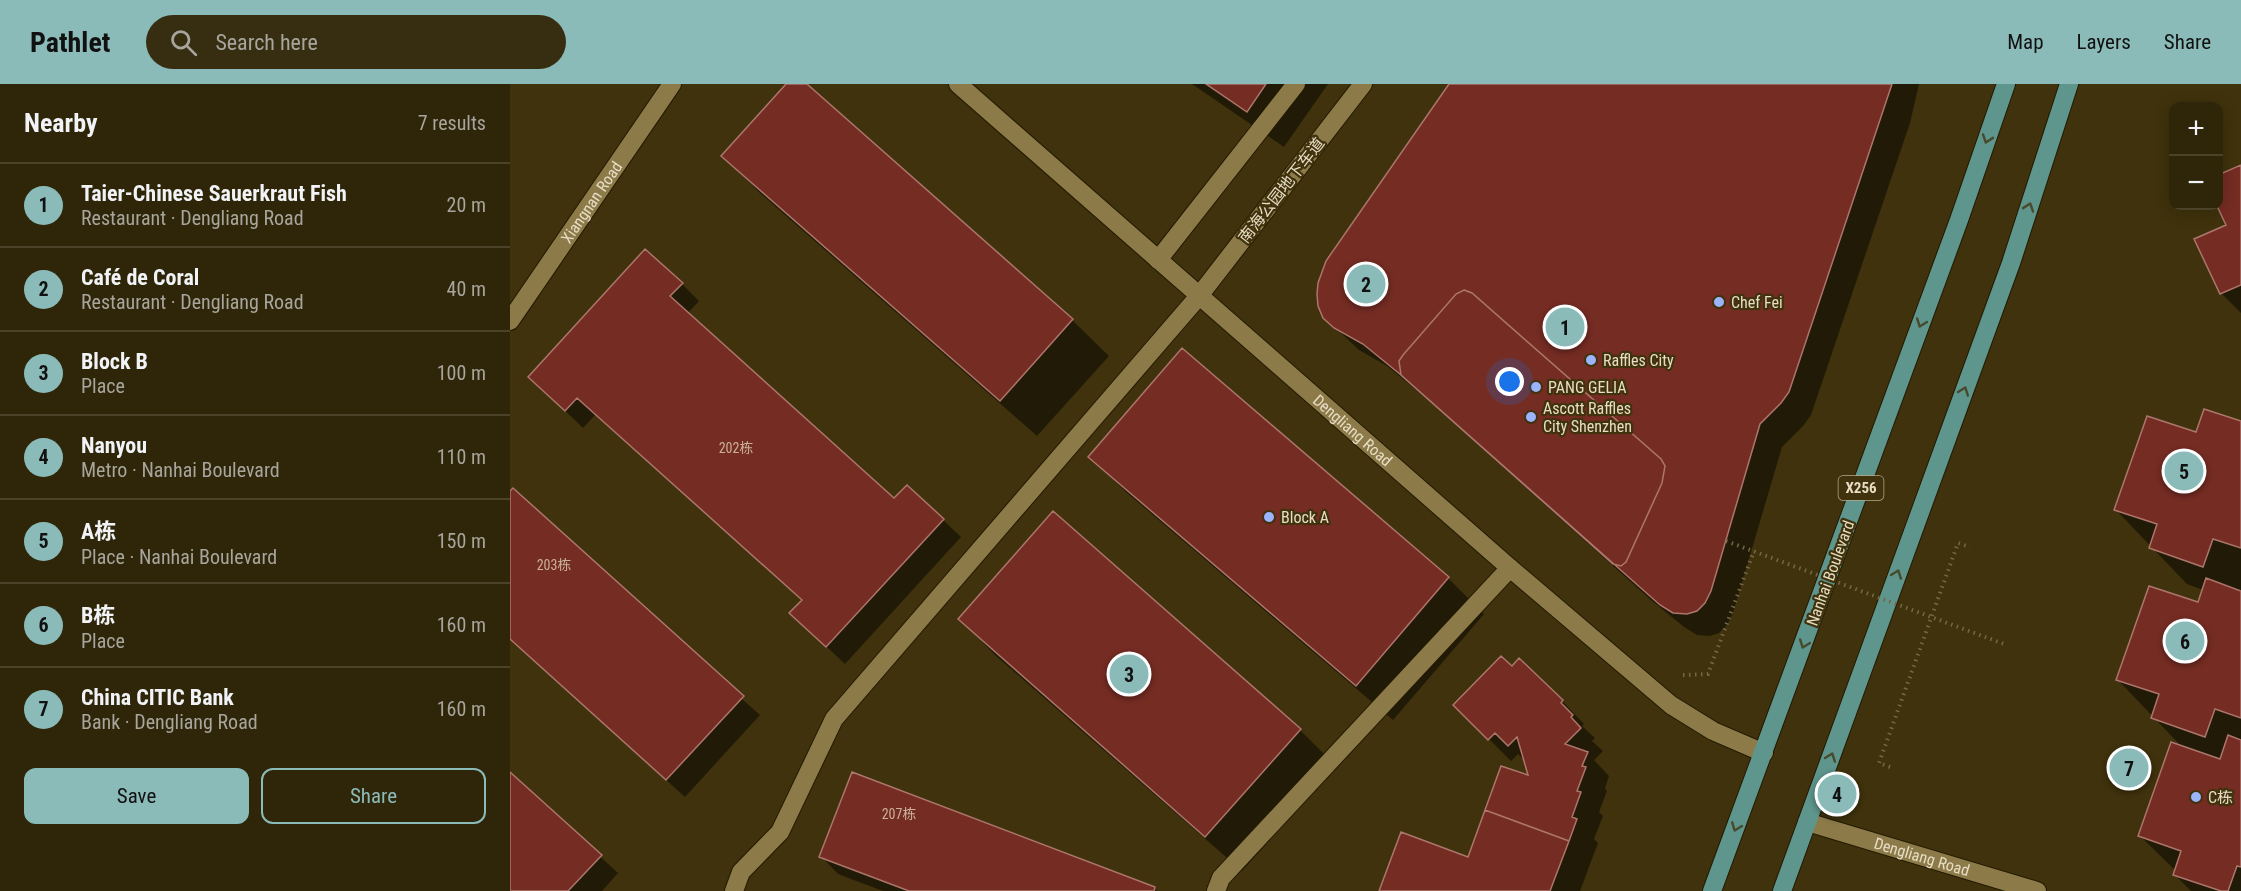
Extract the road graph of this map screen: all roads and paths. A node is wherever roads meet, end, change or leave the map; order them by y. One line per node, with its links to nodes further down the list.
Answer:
1 (672, 84): 9 (street, Xiangnan Road)
2 (958, 84): 7 (street, Dengliang Road)
3 (1296, 84): 7 (street)
4 (1363, 84): 8 (street, 南海公园地下车道)
5 (2006, 84): 17 (main road, Nanhai Boulevard / X256, one-way to 17)
6 (2069, 84): 19 (main road, one-way to 6)
7 (1158, 260): 8 (street, Dengliang Road)
8 (1199, 296): 13 (street, Dengliang Road); 20 (street, 南海公园地下车道)
9 (510, 321)
10 (1726, 541): 12 (path, bridge)
11 (1970, 548): 14 (path)
12 (1754, 551): 14 (path, bridge); 16 (path)
13 (1510, 568): 17 (street, Dengliang Road); 21 (street)
14 (1931, 618): 15 (path, bridge); 18 (path)
15 (2004, 644)
16 (1683, 675)
17 (1764, 753): 22 (main road, Nanhai Boulevard / X256, one-way to 22)
18 (1890, 767)
19 (1807, 822): 23 (main road); 24 (street, Dengliang Road)
20 (734, 891)
21 (1216, 891)
22 (1712, 891)
23 (1782, 891)
24 (2037, 891)

